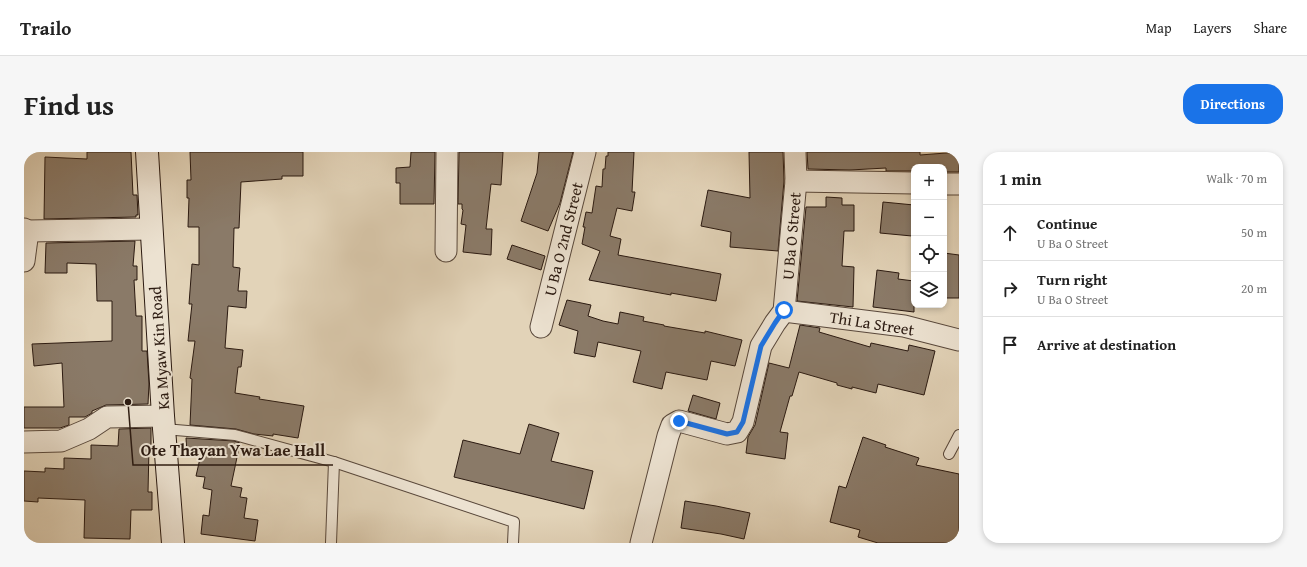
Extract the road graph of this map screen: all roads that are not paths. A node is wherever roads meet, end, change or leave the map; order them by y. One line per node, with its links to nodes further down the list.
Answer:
1 (147, 152): 10 (main road, Ka Myaw Kin Road)
2 (447, 152): 11 (street)
3 (585, 152): 14 (street, U Ba O 2nd Street)
4 (795, 152): 5 (street, U Ba O Street)
5 (796, 181): 6 (street); 13 (street, U Ba O Street)
6 (911, 183)
7 (947, 184): 8 (street)
8 (959, 184)
9 (25, 228): 10 (street); 12 (street)
10 (151, 229): 16 (main road, Ka Myaw Kin Road)
11 (446, 252)
12 (24, 261)
13 (784, 310): 15 (street, Thi La Street); 24 (street, U Ba O Street)
14 (541, 327)
15 (959, 340)
16 (163, 423): 18 (street); 20 (lane); 21 (main road, Ka Myaw Kin Road)
17 (959, 435): 19 (lane)
18 (24, 442)
19 (949, 454)
20 (334, 462): 22 (lane); 23 (lane)
21 (173, 543)
22 (330, 543)
23 (513, 543)
24 (641, 543)

